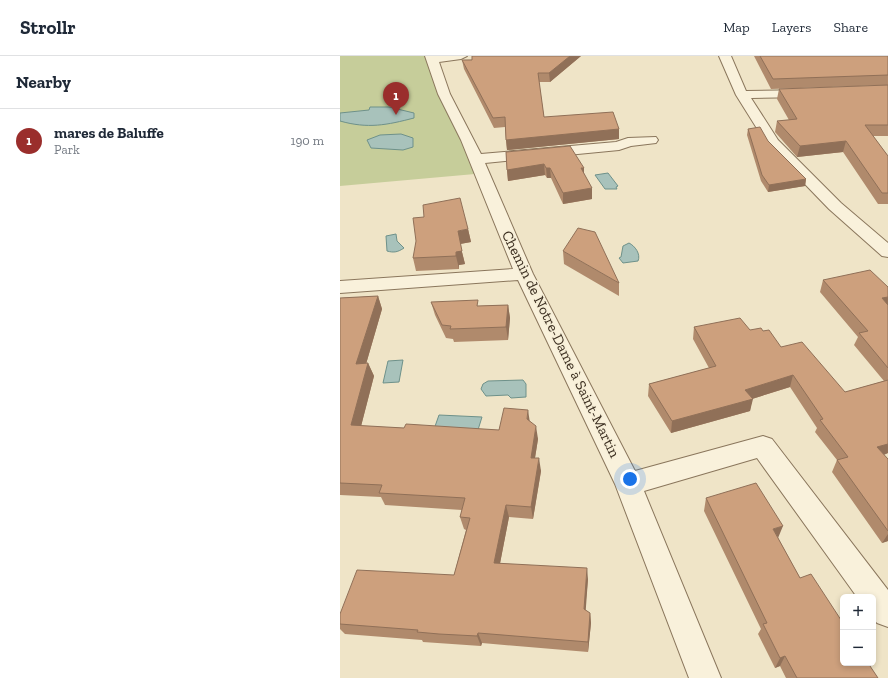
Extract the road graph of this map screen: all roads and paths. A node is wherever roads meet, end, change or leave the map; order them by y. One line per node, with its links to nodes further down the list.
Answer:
1 (461, 56): 3 (street)
2 (725, 56): 5 (street)
3 (431, 58): 7 (street, Chemin de Notre-Dame à Saint-Martin)
4 (819, 92): 5 (street)
5 (742, 95): 8 (street)
6 (651, 140): 7 (street)
7 (476, 159): 9 (street, Chemin de Notre-Dame à Saint-Martin)
8 (888, 252)
9 (524, 274): 10 (street); 11 (street, Chemin de Notre-Dame à Saint-Martin)
10 (340, 287)
11 (628, 484): 12 (street); 13 (street, Chemin de Notre-Dame à Saint-Martin)
12 (888, 612)
13 (705, 678)

